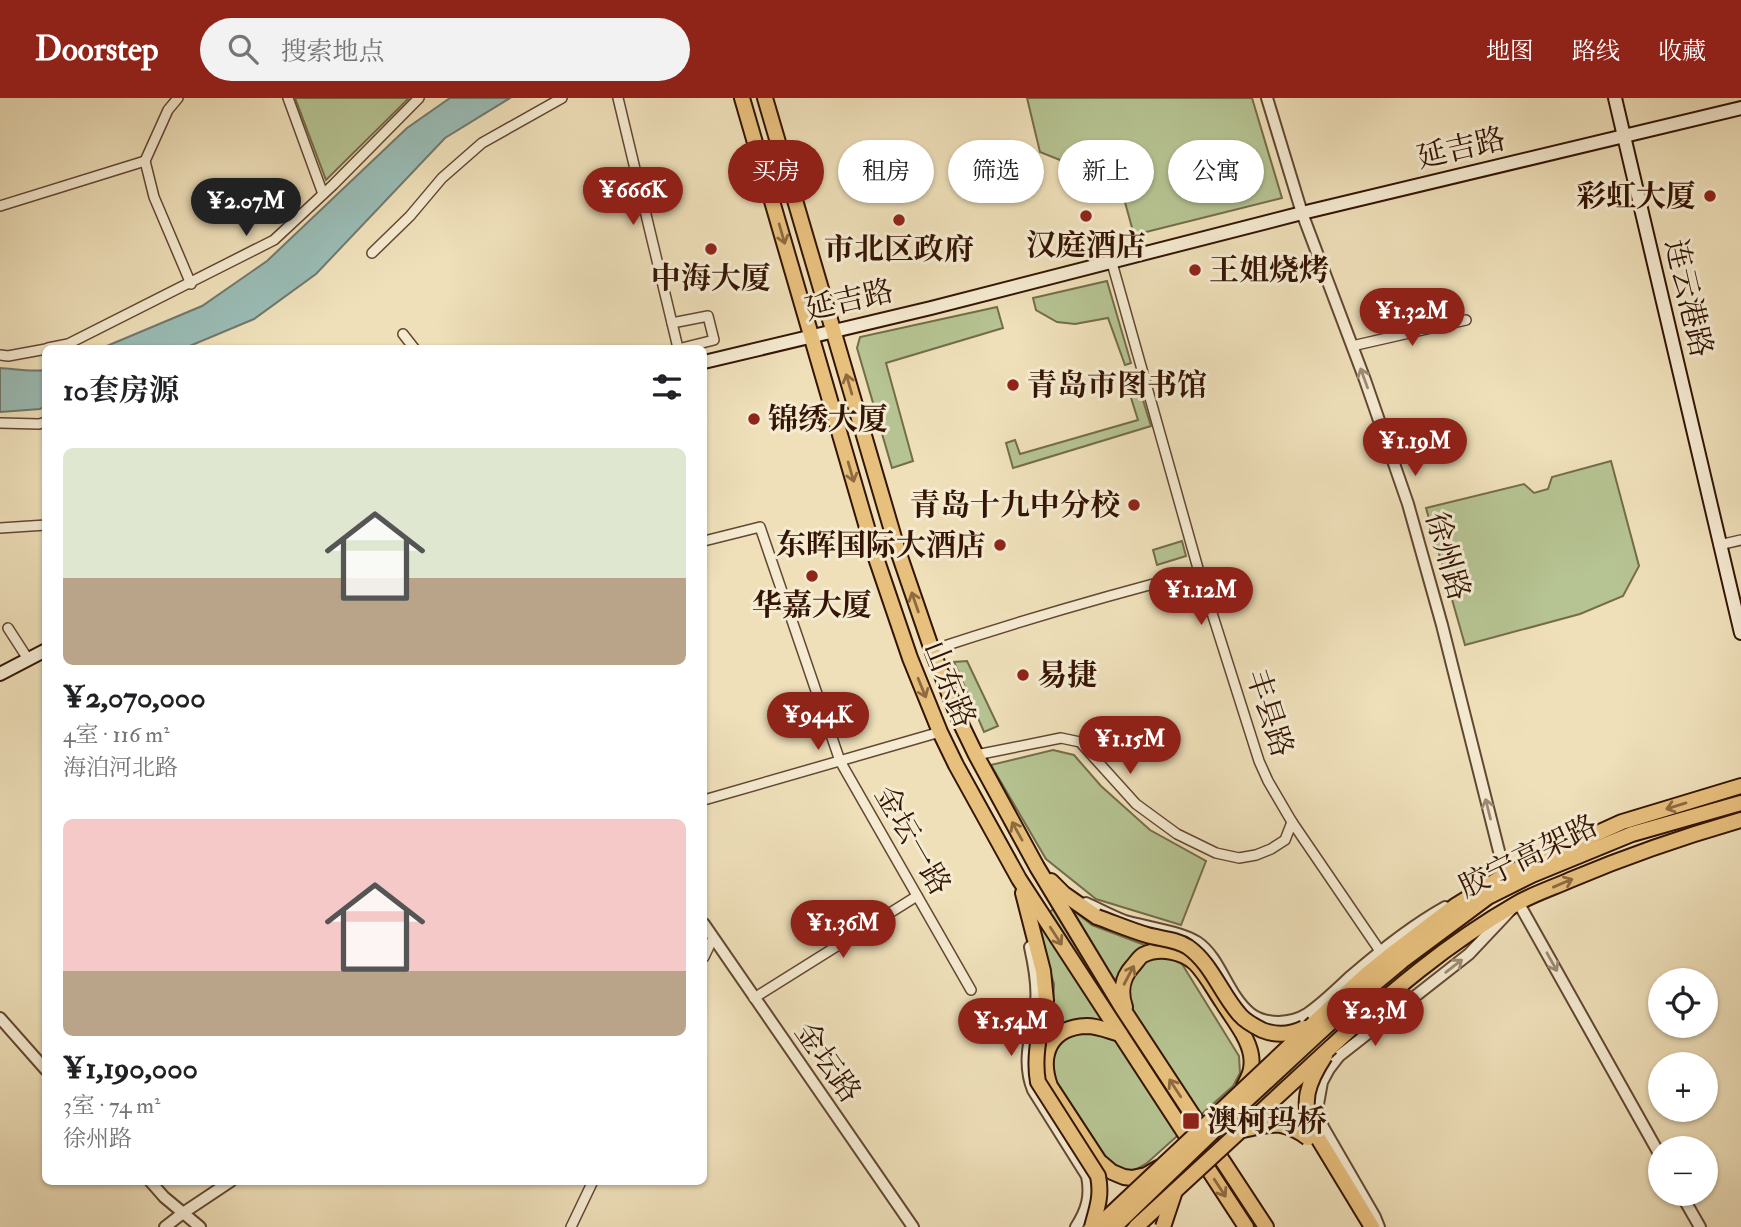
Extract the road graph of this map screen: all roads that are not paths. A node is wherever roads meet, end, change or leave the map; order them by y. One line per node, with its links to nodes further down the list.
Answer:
1 (178, 98): 12 (street)
2 (288, 98): 13 (street)
3 (419, 98): 13 (street)
4 (562, 98): 16 (street)
5 (618, 98): 20 (street)
6 (742, 98): 23 (main road, 山东路, one-way to 23)
7 (765, 98): 21 (main road, 山东路)
8 (1267, 98): 15 (street, 徐州路)
9 (1615, 98): 11 (main road, 连云港路)
10 (1741, 108): 11 (main road, 延吉路)
11 (1625, 136): 15 (main road, 延吉路); 38 (main road, 连云港路)
12 (145, 161): 14 (street); 18 (street)
13 (323, 194): 18 (street)
14 (0, 206)
15 (1302, 213): 17 (main road, 延吉路); 28 (street, 徐州路)
16 (372, 253)
17 (1112, 263): 21 (main road, 延吉路); 39 (street, 丰县路)
18 (191, 284): 24 (street)
19 (1466, 320): 28 (street)
20 (672, 323): 26 (street); 27 (street)
21 (834, 331): 23 (main road, 延吉路); 42 (main road, 山东路, one-way to 21)
22 (403, 334): 25 (street)
23 (812, 336): 31 (main road, 延吉路); 46 (main road, 山东路, one-way to 46)
24 (63, 345)
25 (412, 345)
26 (679, 345)
27 (693, 345)
28 (1352, 346): 55 (street, 徐州路, one-way to 28)
29 (42, 349): 30 (street)
30 (0, 355)
31 (707, 361)
32 (0, 423): 33 (street)
33 (42, 423)
34 (42, 525): 35 (street)
35 (0, 528)
36 (707, 540): 48 (street, 金坛一路)
37 (1741, 540): 38 (street)
38 (1719, 545): 41 (main road, 连云港路)
39 (1199, 572): 42 (street); 53 (street, 丰县路)
40 (8, 628): 44 (street)
41 (1741, 633)
42 (932, 650): 47 (main road, 山东路)
43 (42, 651): 44 (main road)
44 (27, 659): 45 (main road)
45 (0, 674)
46 (940, 732): 48 (street); 56 (main road, 山东路)
47 (976, 755): 53 (street); 54 (main road, 山东路, one-way to 47)
48 (839, 761): 50 (street); 58 (street, 金坛一路)
49 (1741, 786): 55 (main road, one-way to 55)
50 (707, 799)
51 (1741, 803): 70 (main road, 胶宁高架路)
52 (1741, 820): 60 (main road, 胶宁高架路, one-way to 52)
53 (1292, 822): 64 (street, 丰县路)
54 (1037, 867): 59 (main road); 68 (main road, 山东路)
55 (1505, 875): 57 (main road)
56 (1019, 878): 71 (main road, 山东路, one-way to 71); 86 (street); 86 (main road, bridge)
57 (1473, 894): 64 (street); 70 (main road)
58 (917, 896): 65 (street, 金坛一路); 66 (street)
59 (1070, 897): 69 (street); 70 (main road, bridge)
60 (1518, 902): 72 (main road, 胶宁高架路); 74 (street, one-way to 60); 78 (street, one-way to 78)
61 (707, 929): 62 (street, 金坛路)
62 (713, 938): 63 (street); 66 (street, 金坛路)
63 (707, 951)
64 (1380, 951): 69 (street)
65 (971, 990)
66 (754, 998): 90 (street, 金坛路)
67 (0, 1018): 73 (street)
68 (1129, 1018): 75 (main road, one-way to 75, bridge); 96 (main road, 山东路, one-way to 68)
69 (1295, 1019): 74 (street)
70 (1317, 1027): 75 (main road, bridge); 92 (main road, 胶宁高架路, bridge)
71 (1120, 1034): 79 (main road, bridge); 95 (main road, 山东路, one-way to 95)
72 (1331, 1047): 76 (main road, 胶宁高架路, bridge); 77 (main road, bridge)
73 (42, 1065)
74 (1329, 1069): 99 (street)
75 (1239, 1094): 79 (main road, bridge)
76 (1242, 1130): 77 (main road, bridge); 83 (main road, 胶宁高架路, bridge)
77 (1312, 1135): 97 (main road); 98 (main road)
78 (1649, 1136)
79 (1162, 1166): 86 (main road, bridge)
80 (154, 1185): 85 (street)
81 (225, 1185): 85 (street)
82 (591, 1185): 89 (street)
83 (1175, 1191): 93 (main road, 胶宁高架路, bridge); 94 (main road, bridge)
84 (1688, 1206): 100 (street)
85 (183, 1213): 87 (street); 88 (street)
86 (1091, 1223): 91 (street); 92 (street)
87 (166, 1227)
88 (200, 1227)
89 (571, 1227)
90 (913, 1227)
91 (1076, 1227)
92 (1112, 1227)
93 (1136, 1227)
94 (1163, 1227)
95 (1246, 1227)
96 (1266, 1227)
97 (1363, 1227)
98 (1372, 1227)
99 (1379, 1227)
100 (1700, 1227)

